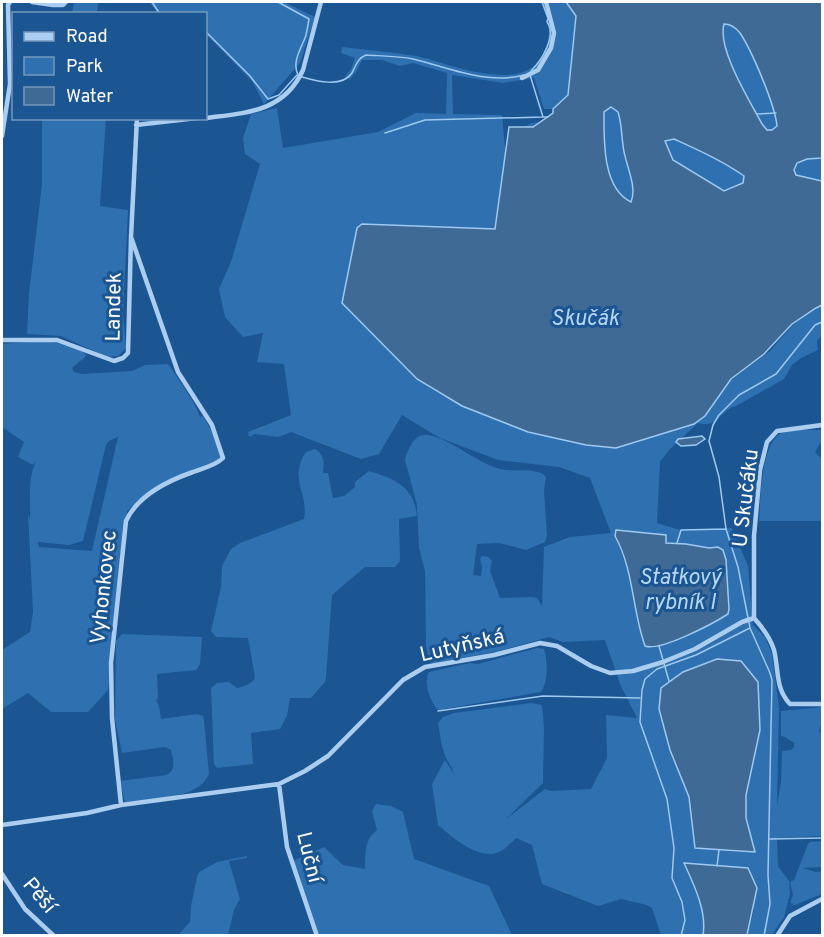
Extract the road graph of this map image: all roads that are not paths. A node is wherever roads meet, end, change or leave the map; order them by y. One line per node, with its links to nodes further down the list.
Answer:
1 (10, 2): 11 (street)
2 (32, 2): 3 (street)
3 (66, 2)
4 (321, 2): 7 (street)
5 (546, 2): 6 (street)
6 (524, 77)
7 (207, 117)
8 (137, 120): 10 (street, Vyhonkovec)
9 (179, 120): 10 (street)
10 (136, 125): 12 (street, Vyhonkovec)
11 (2, 136)
12 (131, 237): 13 (street, Landek); 18 (street, Vyhonkovec)
13 (2, 340)
14 (822, 425): 15 (street, U Skučáku)
15 (754, 618): 16 (street); 17 (street, Lutyňská)
16 (822, 704)
17 (279, 784): 18 (street, Lutyňská); 23 (street, Luční)
18 (121, 805): 19 (street, Lutyňská)
19 (2, 825)
20 (2, 874): 22 (street, Pěší)
21 (822, 899): 24 (street)
22 (54, 936)
23 (317, 936)
24 (777, 936)

